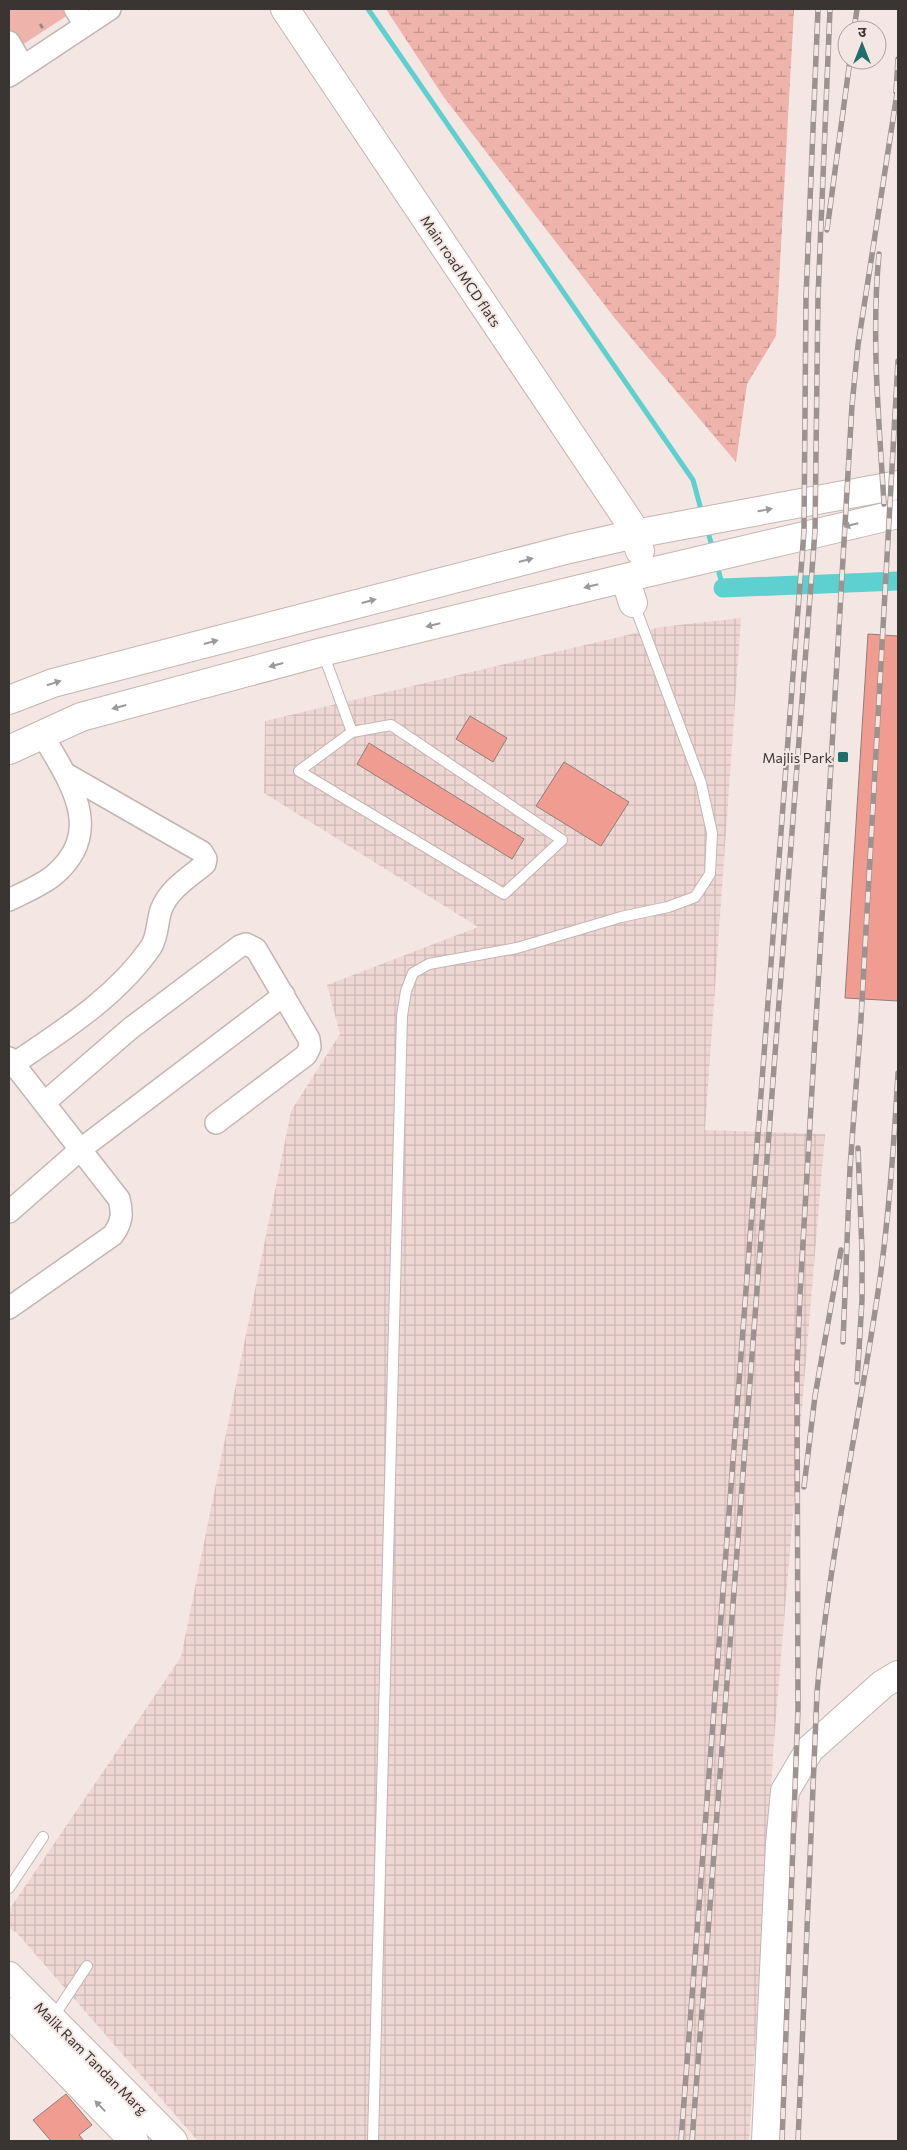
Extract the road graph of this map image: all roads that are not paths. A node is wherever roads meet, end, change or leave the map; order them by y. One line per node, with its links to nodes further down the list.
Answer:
1 (110, 9): 3 (street)
2 (285, 9): 8 (street, Main road MCD flats)
3 (80, 17): 5 (street)
4 (9, 42): 5 (street)
5 (16, 71)
6 (898, 485): 8 (street, one-way to 6)
7 (898, 514): 9 (street, one-way to 9)
8 (635, 534): 9 (street, Main road MCD flats); 11 (street, one-way to 8)
9 (635, 584): 10 (street, one-way to 10); 33 (lane)
10 (322, 652): 12 (lane); 13 (street, one-way to 13)
11 (9, 700)
12 (352, 732): 12 (lane)
13 (42, 734): 14 (street); 15 (street)
14 (9, 750)
15 (66, 774): 16 (street); 18 (street)
16 (9, 900)
17 (284, 995): 19 (street); 20 (street); 21 (street)
18 (10, 1063): 19 (street)
19 (44, 1103): 21 (street)
20 (216, 1123)
21 (81, 1149): 22 (street); 23 (street)
22 (9, 1212)
23 (11, 1300)
24 (898, 1675): 34 (street)
25 (43, 1837): 26 (lane)
26 (9, 1888)
27 (87, 1966): 30 (lane)
28 (9, 1976): 30 (street, Malik Ram Tandan Marg)
29 (9, 2012): 32 (street, Malik Ram Tandan Marg, one-way to 29)
30 (52, 2020): 31 (street, Malik Ram Tandan Marg)
31 (163, 2138)
32 (134, 2141)
33 (373, 2141)
34 (766, 2141)

